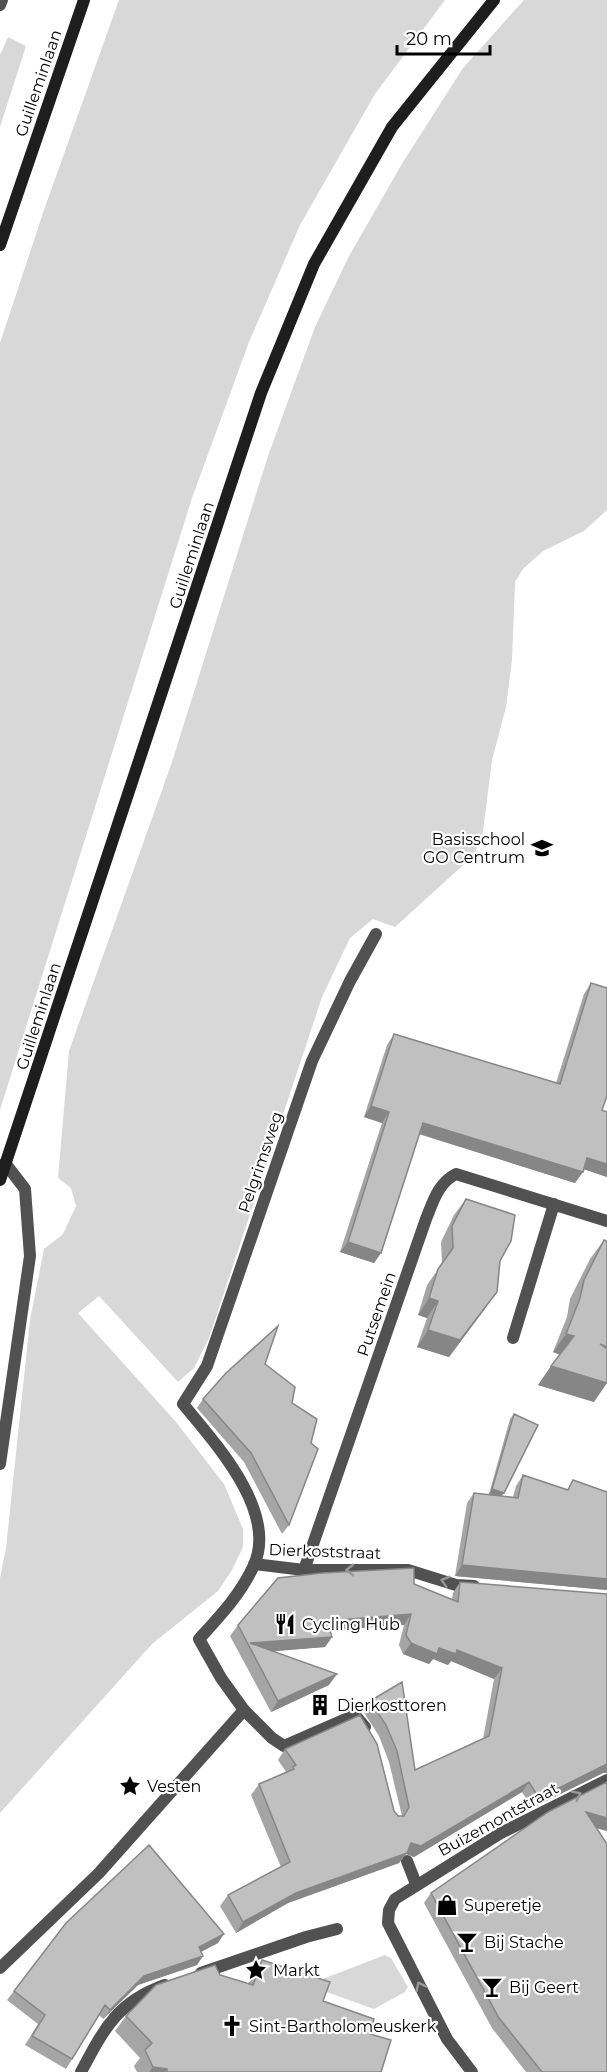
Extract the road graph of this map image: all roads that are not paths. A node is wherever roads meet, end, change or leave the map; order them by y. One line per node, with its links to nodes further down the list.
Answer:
1 (2, 0): 4 (street)
2 (84, 0): 5 (main road, Guilleminlaan)
3 (494, 0): 7 (main road, Guilleminlaan)
4 (0, 5)
5 (0, 245)
6 (376, 934): 13 (street, Pelgrimsweg)
7 (5, 1163): 8 (main road, Guilleminlaan); 12 (street)
8 (0, 1180)
9 (554, 1204): 10 (street, Putsemein); 11 (street); 14 (street, Putsemein)
10 (607, 1221)
11 (513, 1338)
12 (0, 1464)
13 (254, 1564): 14 (street, Dierkoststraat); 16 (street)
14 (304, 1570): 15 (street, Dierkoststraat, one-way to 14)
15 (491, 1588)
16 (244, 1710): 17 (street); 22 (street)
17 (371, 1734)
18 (607, 1780): 20 (street, Buizemontstraat, one-way to 18)
19 (407, 1861): 20 (street)
20 (412, 1888): 24 (street, one-way to 20)
21 (337, 1929): 23 (street)
22 (0, 1968)
23 (81, 2072)
24 (472, 2072)

